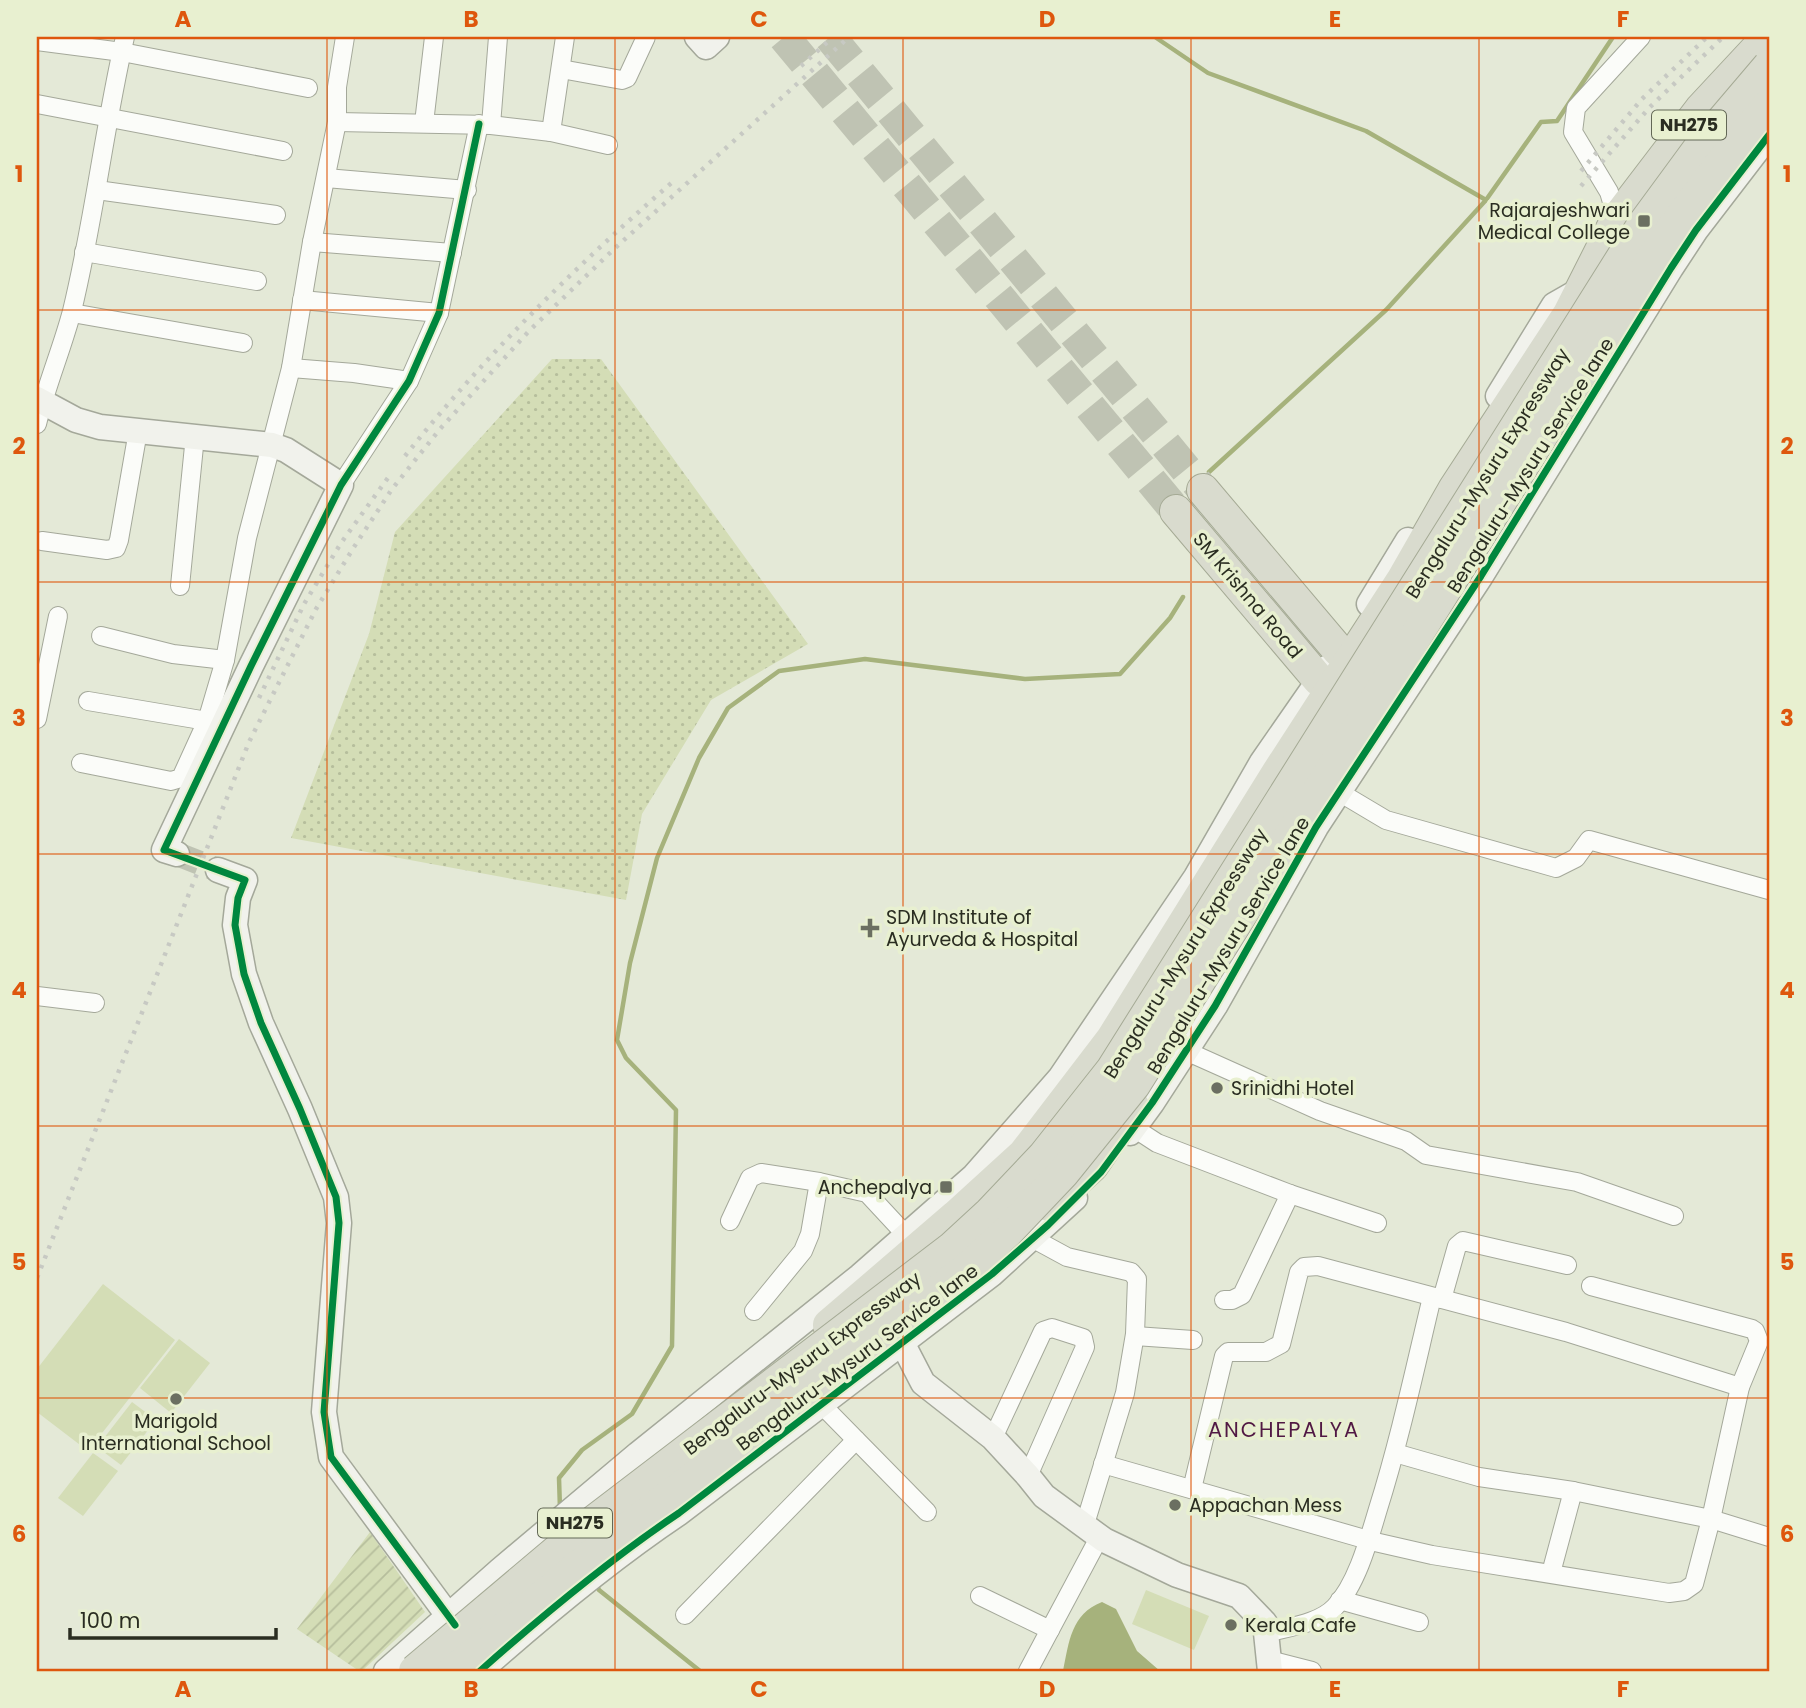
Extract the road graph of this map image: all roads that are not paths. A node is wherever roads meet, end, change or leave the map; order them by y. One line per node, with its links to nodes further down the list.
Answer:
1 (345, 37): 19 (street)
2 (434, 37): 20 (street)
3 (498, 37): 21 (street)
4 (565, 37): 13 (street)
5 (646, 37): 13 (street)
6 (697, 37): 7 (street)
7 (717, 37)
8 (1641, 37): 30 (street)
9 (1768, 37): 30 (highway, Bengaluru-Mysuru Expressway / NH275)
10 (37, 41): 11 (street)
11 (123, 44): 14 (street); 17 (street)
12 (1769, 66): 111 (highway, Bengaluru-Mysuru Expressway / NH275, bridge)
13 (561, 69): 22 (street)
14 (308, 88)
15 (37, 104): 17 (street)
16 (1769, 105): 112 (highway, NH275, bridge)
17 (108, 116): 25 (street); 27 (street)
18 (1769, 118): 36 (highway, NH275)
19 (337, 122): 20 (street); 26 (street)
20 (424, 123): 21 (street)
21 (485, 125): 22 (street); 28 (street)
22 (551, 132): 24 (street)
23 (1769, 135): 36 (street, Bengaluru-Mysuru Service lane / NH275)
24 (608, 145)
25 (283, 151)
26 (326, 178): 28 (street); 31 (street)
27 (97, 190): 29 (street); 32 (street)
28 (467, 190): 33 (street)
29 (276, 215)
30 (1617, 219): 34 (highway, Bengaluru-Mysuru Expressway / NH275)
31 (312, 242): 33 (street); 37 (street)
32 (84, 252): 35 (street); 38 (street)
33 (452, 253): 39 (street)
34 (1589, 275): 36 (highway); 54 (street, Bengaluru-Mysuru Expressway / NH275); 77 (highway, Bengaluru-Mysuru Expressway / NH275)
35 (257, 281)
36 (1650, 291): 61 (street, Bengaluru-Mysuru Service lane / NH275); 83 (highway, NH275)
37 (302, 300): 39 (street); 41 (street)
38 (72, 313): 40 (street); 43 (street)
39 (439, 313): 42 (street)
40 (243, 343)
41 (291, 368): 42 (street); 46 (street)
42 (409, 381): 47 (street)
43 (38, 409): 44 (street)
44 (138, 431): 45 (street); 50 (street)
45 (195, 436): 46 (street); 51 (street)
46 (272, 445): 47 (street); 55 (street)
47 (341, 485): 62 (street)
48 (1203, 490): 54 (highway, SM Krishna Road)
49 (1176, 511): 56 (highway, SM Krishna Road)
50 (42, 541)
51 (180, 586)
52 (58, 617): 58 (street)
53 (101, 636): 55 (street)
54 (1339, 651): 56 (street, Bengaluru-Mysuru Expressway / NH275)
55 (225, 660): 59 (street)
56 (1319, 680): 74 (street, Bengaluru-Mysuru Expressway / NH275)
57 (88, 701): 59 (street)
58 (37, 719)
59 (207, 721): 60 (street)
60 (81, 763)
61 (1339, 792): 64 (street); 67 (street, Bengaluru-Mysuru Service lane / NH275)
62 (177, 855)
63 (218, 870): 104 (street)
64 (1769, 890)
65 (37, 996): 66 (street)
66 (95, 1003)
67 (1186, 1051): 68 (street, Bengaluru-Mysuru Service lane / NH275); 71 (street)
68 (1134, 1128): 70 (street); 75 (street, Bengaluru-Mysuru Service lane / NH275)
69 (819, 1182): 72 (street); 74 (street); 81 (street)
70 (1290, 1194): 73 (street); 80 (street)
71 (1674, 1216)
72 (730, 1221)
73 (1377, 1223)
74 (906, 1235): 77 (street, Bengaluru-Mysuru Expressway / NH275)
75 (1032, 1238): 82 (street); 83 (street, Bengaluru-Mysuru Service lane / NH275)
76 (1567, 1265): 79 (street)
77 (865, 1283): 83 (street); 104 (highway, Bengaluru-Mysuru Expressway / NH275)
78 (1591, 1286): 85 (street)
79 (1437, 1298): 85 (street); 89 (street); 92 (street)
80 (1224, 1300)
81 (754, 1311)
82 (1135, 1336): 84 (street); 90 (street)
83 (900, 1338): 86 (highway, NH275); 87 (street)
84 (1193, 1340)
85 (1740, 1387): 95 (street)
86 (818, 1401): 88 (street); 102 (highway, NH275)
87 (993, 1438): 91 (street); 91 (street)
88 (856, 1440): 94 (street); 103 (street)
89 (1395, 1453): 93 (street); 98 (street)
90 (1103, 1464): 92 (street); 96 (street)
91 (1028, 1476): 96 (street)
92 (1192, 1489): 98 (street)
93 (1573, 1491): 95 (street); 99 (street)
94 (927, 1512)
95 (1712, 1519): 97 (street); 99 (street)
96 (1092, 1530): 106 (street); 107 (street)
97 (1769, 1535)
98 (1369, 1540): 99 (street); 101 (street)
99 (1551, 1573)
100 (980, 1596): 106 (street)
101 (1340, 1600): 105 (street); 107 (street)
102 (547, 1607): 113 (highway, NH275); 114 (street, NH275)
103 (685, 1615)
104 (451, 1621): 109 (street, Bengaluru-Mysuru Expressway / NH275); 110 (highway, Bengaluru-Mysuru Expressway / NH275)
105 (1419, 1622)
106 (1050, 1630): 115 (street)
107 (1266, 1633): 108 (street)
108 (1270, 1665): 116 (street)
109 (386, 1671)
110 (402, 1671)
111 (415, 1671)
112 (454, 1671)
113 (467, 1671)
114 (480, 1671)
115 (1028, 1671)
116 (1312, 1671)

